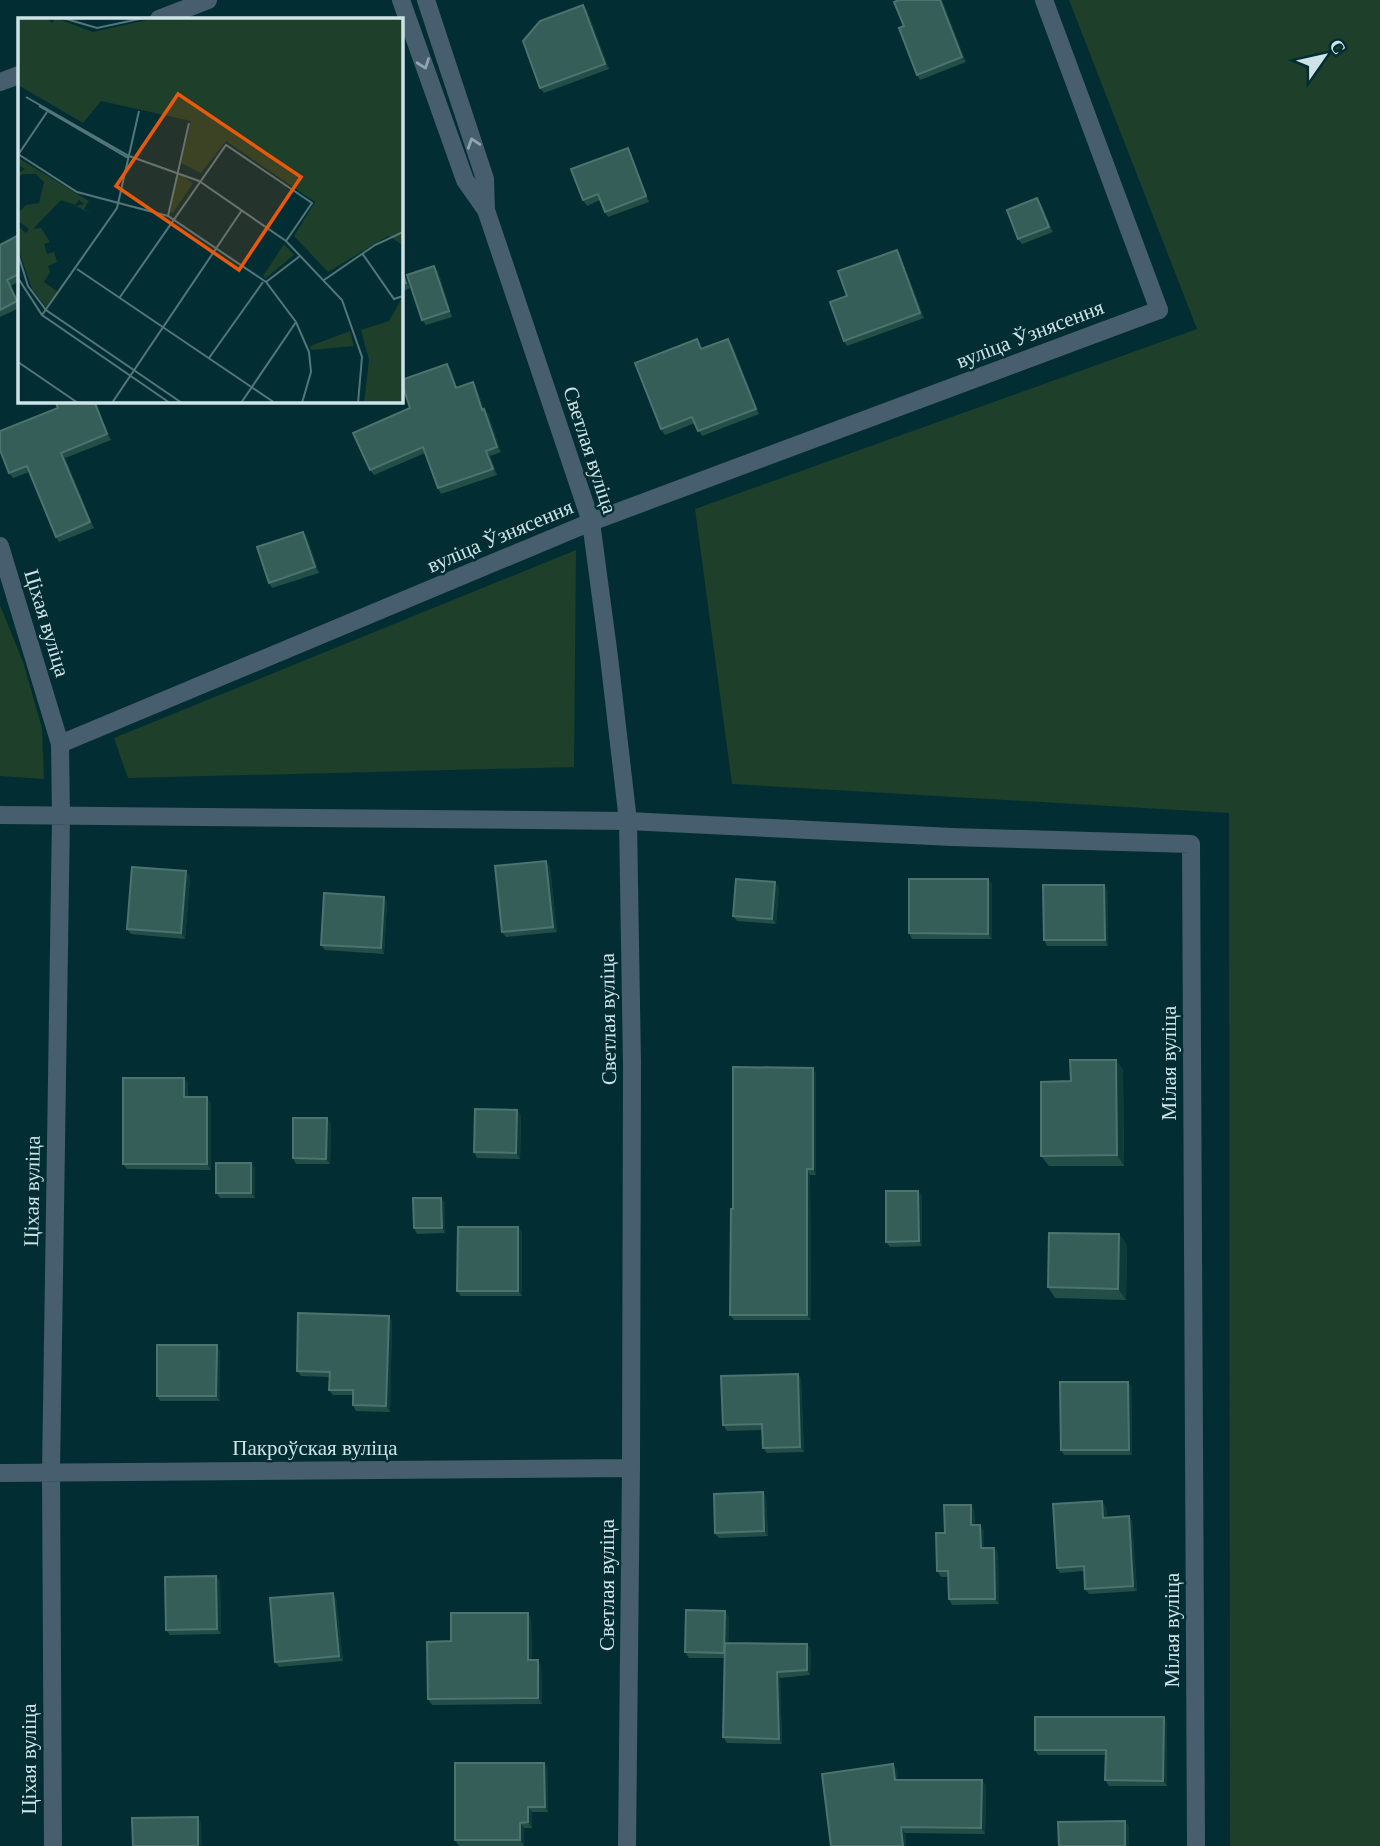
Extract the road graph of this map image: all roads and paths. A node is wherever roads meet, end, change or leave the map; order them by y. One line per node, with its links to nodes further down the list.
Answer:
1 (208, 0): 5 (street)
2 (401, 0): 8 (street, Светлая вуліца, one-way to 8)
3 (426, 0): 8 (street, Светлая вуліца, one-way to 3)
4 (1044, 0): 9 (street, вуліца Ўзнясення)
5 (162, 18)
6 (18, 75): 7 (street)
7 (0, 82)
8 (486, 210): 9 (street, Светлая вуліца)
9 (591, 523): 11 (street, вуліца Ўзнясення); 14 (street, Светлая вуліца)
10 (0, 546): 11 (street, Ціхая вуліца)
11 (60, 744): 13 (street, Ціхая вуліца)
12 (0, 815): 13 (street)
13 (61, 816): 14 (street); 16 (street, Ціхая вуліца)
14 (628, 821): 15 (street, Светлая вуліца); 20 (street, Мілая вуліца)
15 (631, 1468): 16 (street, Пакроўская вуліца); 19 (street, Светлая вуліца)
16 (51, 1472): 17 (street, Пакроўская вуліца); 18 (street, Ціхая вуліца)
17 (0, 1473)
18 (53, 1846)
19 (627, 1846)
20 (1196, 1846)

